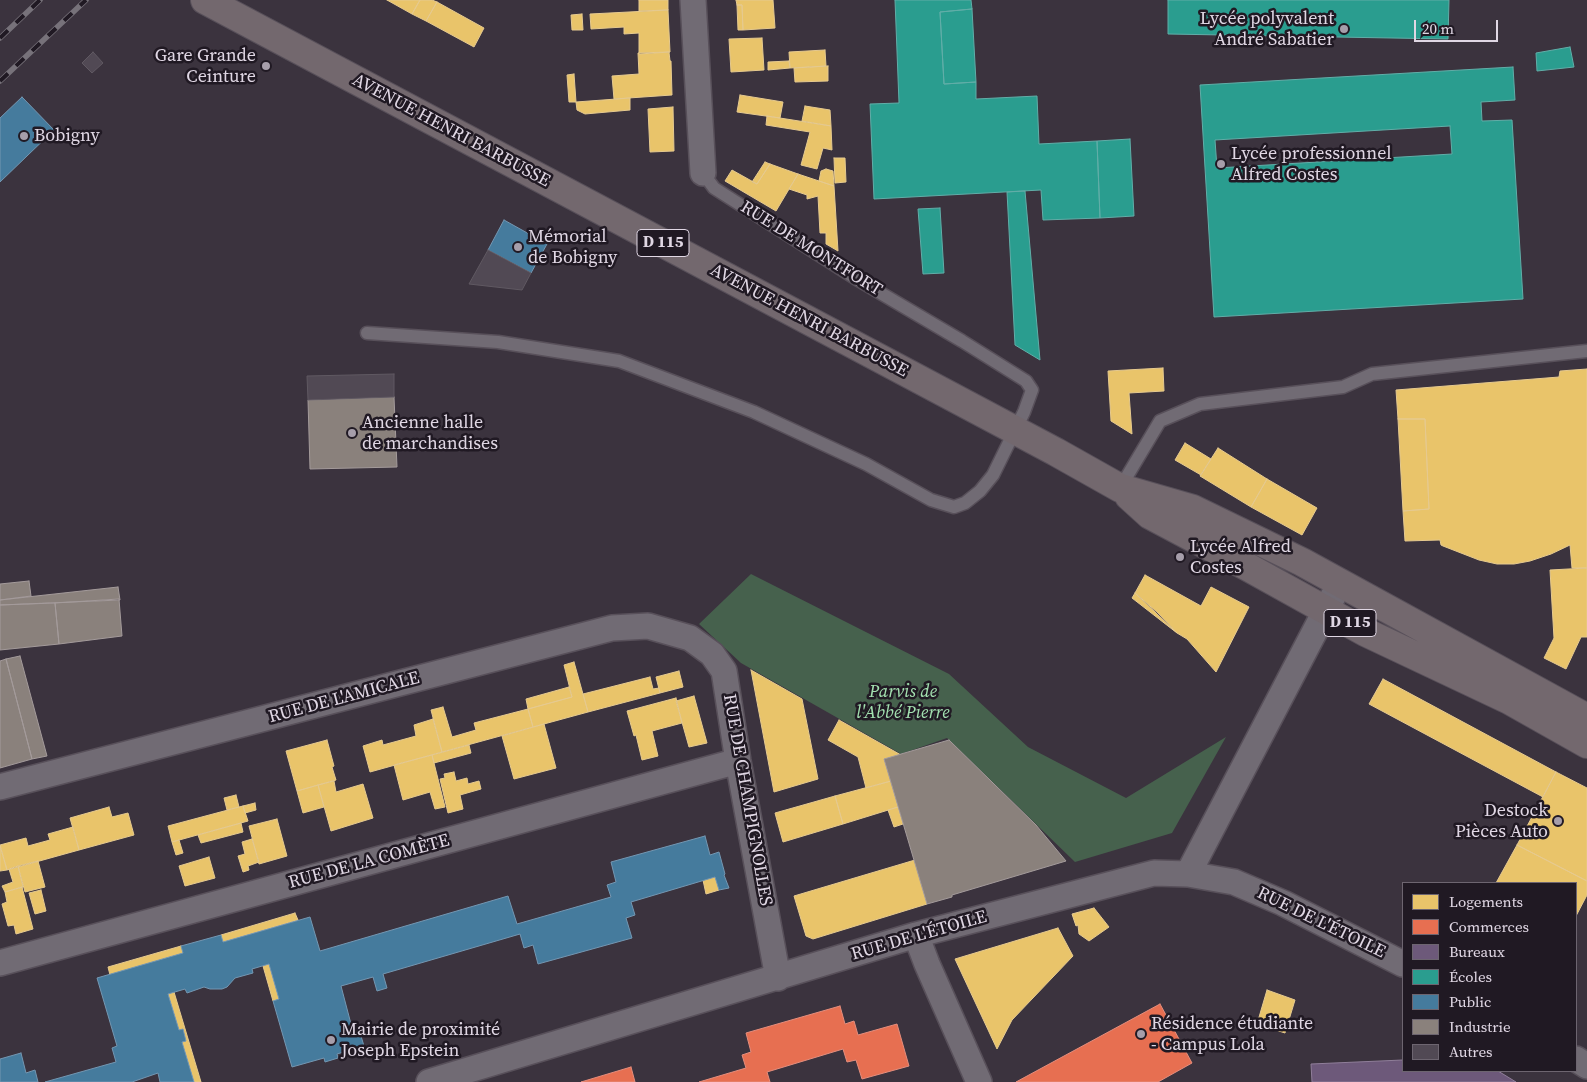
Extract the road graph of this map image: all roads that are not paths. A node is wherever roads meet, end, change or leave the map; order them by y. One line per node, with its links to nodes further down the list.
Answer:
1 (205, 0): 6 (main road, AVENUE HENRI BARBUSSE / D 115)
2 (693, 0): 3 (street, RUE DE MONTFORT)
3 (703, 173): 6 (lane, RUE DE MONTFORT)
4 (367, 332): 6 (lane)
5 (1587, 351): 7 (lane)
6 (1014, 430): 7 (main road, AVENUE HENRI BARBUSSE / D 115)
7 (1120, 488): 8 (main road, AVENUE HENRI BARBUSSE / D 115); 9 (main road, AVENUE HENRI BARBUSSE / D 115)
8 (1340, 583): 9 (street); 11 (main road, AVENUE HENRI BARBUSSE / D 115)
9 (1326, 610): 12 (main road, AVENUE HENRI BARBUSSE / D 115); 15 (street)
10 (690, 638): 13 (street, RUE DE CHAMPIGNOLLES); 14 (street, RUE DE L'AMICALE)
11 (1587, 718)
12 (1587, 744)
13 (738, 761): 17 (street, RUE DE LA COMÈTE); 19 (street, RUE DE CHAMPIGNOLLES)
14 (0, 787)
15 (1188, 874): 16 (street, RUE DE L'ÉTOILE); 18 (street, RUE DE L'ÉTOILE)
16 (916, 935): 19 (street, RUE DE L'ÉTOILE); 21 (street)
17 (0, 963)
18 (1402, 964)
19 (778, 978): 20 (street, RUE DE L'ÉTOILE)
20 (429, 1082)
21 (979, 1082)

